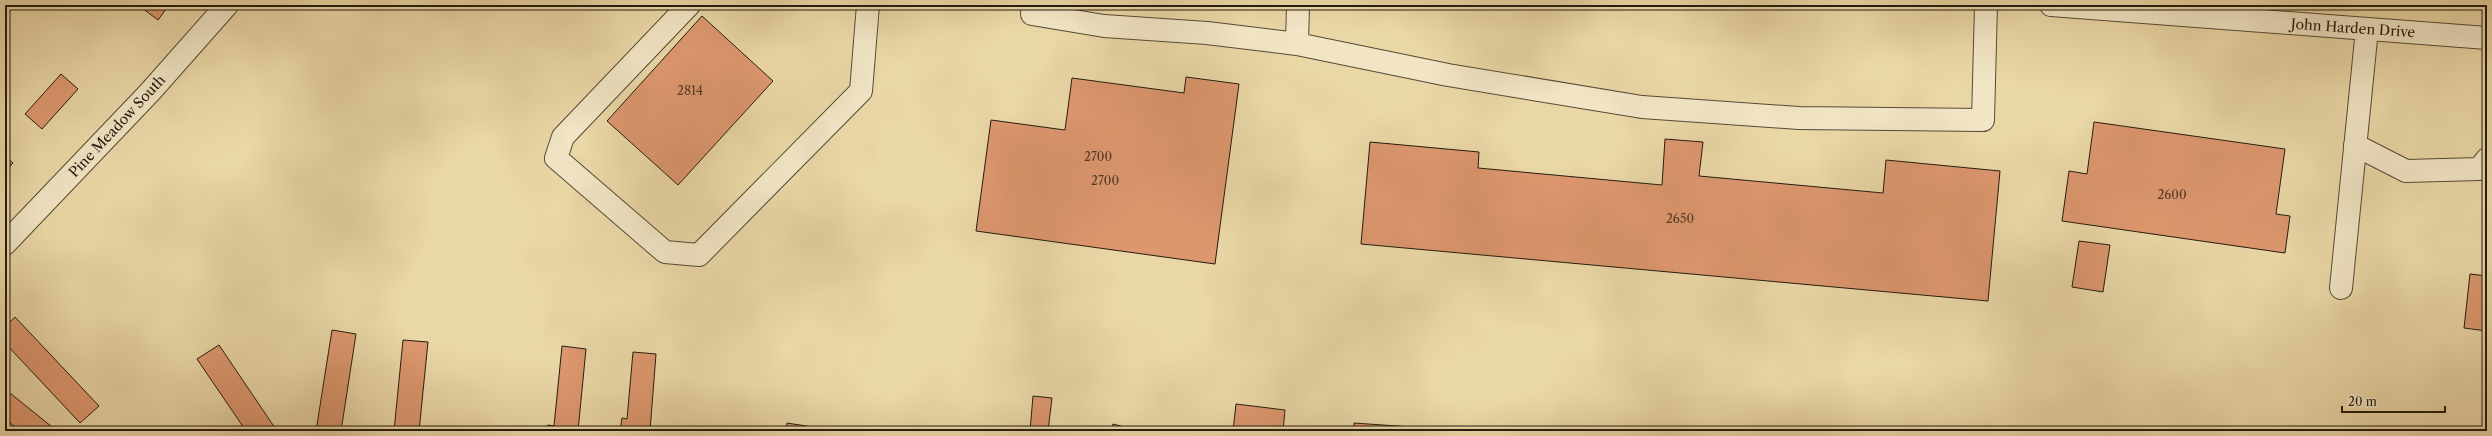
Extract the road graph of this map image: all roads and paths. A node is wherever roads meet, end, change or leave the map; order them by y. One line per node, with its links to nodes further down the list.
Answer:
1 (227, 5): 13 (street, Pine Meadow South)
2 (689, 5): 3 (street)
3 (868, 5)
4 (1033, 5): 10 (street)
5 (1298, 5): 10 (street)
6 (1986, 5): 10 (street)
7 (2051, 5): 8 (street, John Harden Drive)
8 (2366, 29): 9 (street, John Harden Drive); 11 (street)
9 (2487, 38)
10 (1297, 44)
11 (2355, 145): 12 (street); 14 (street)
12 (2487, 159)
13 (5, 244)
14 (2341, 288)

